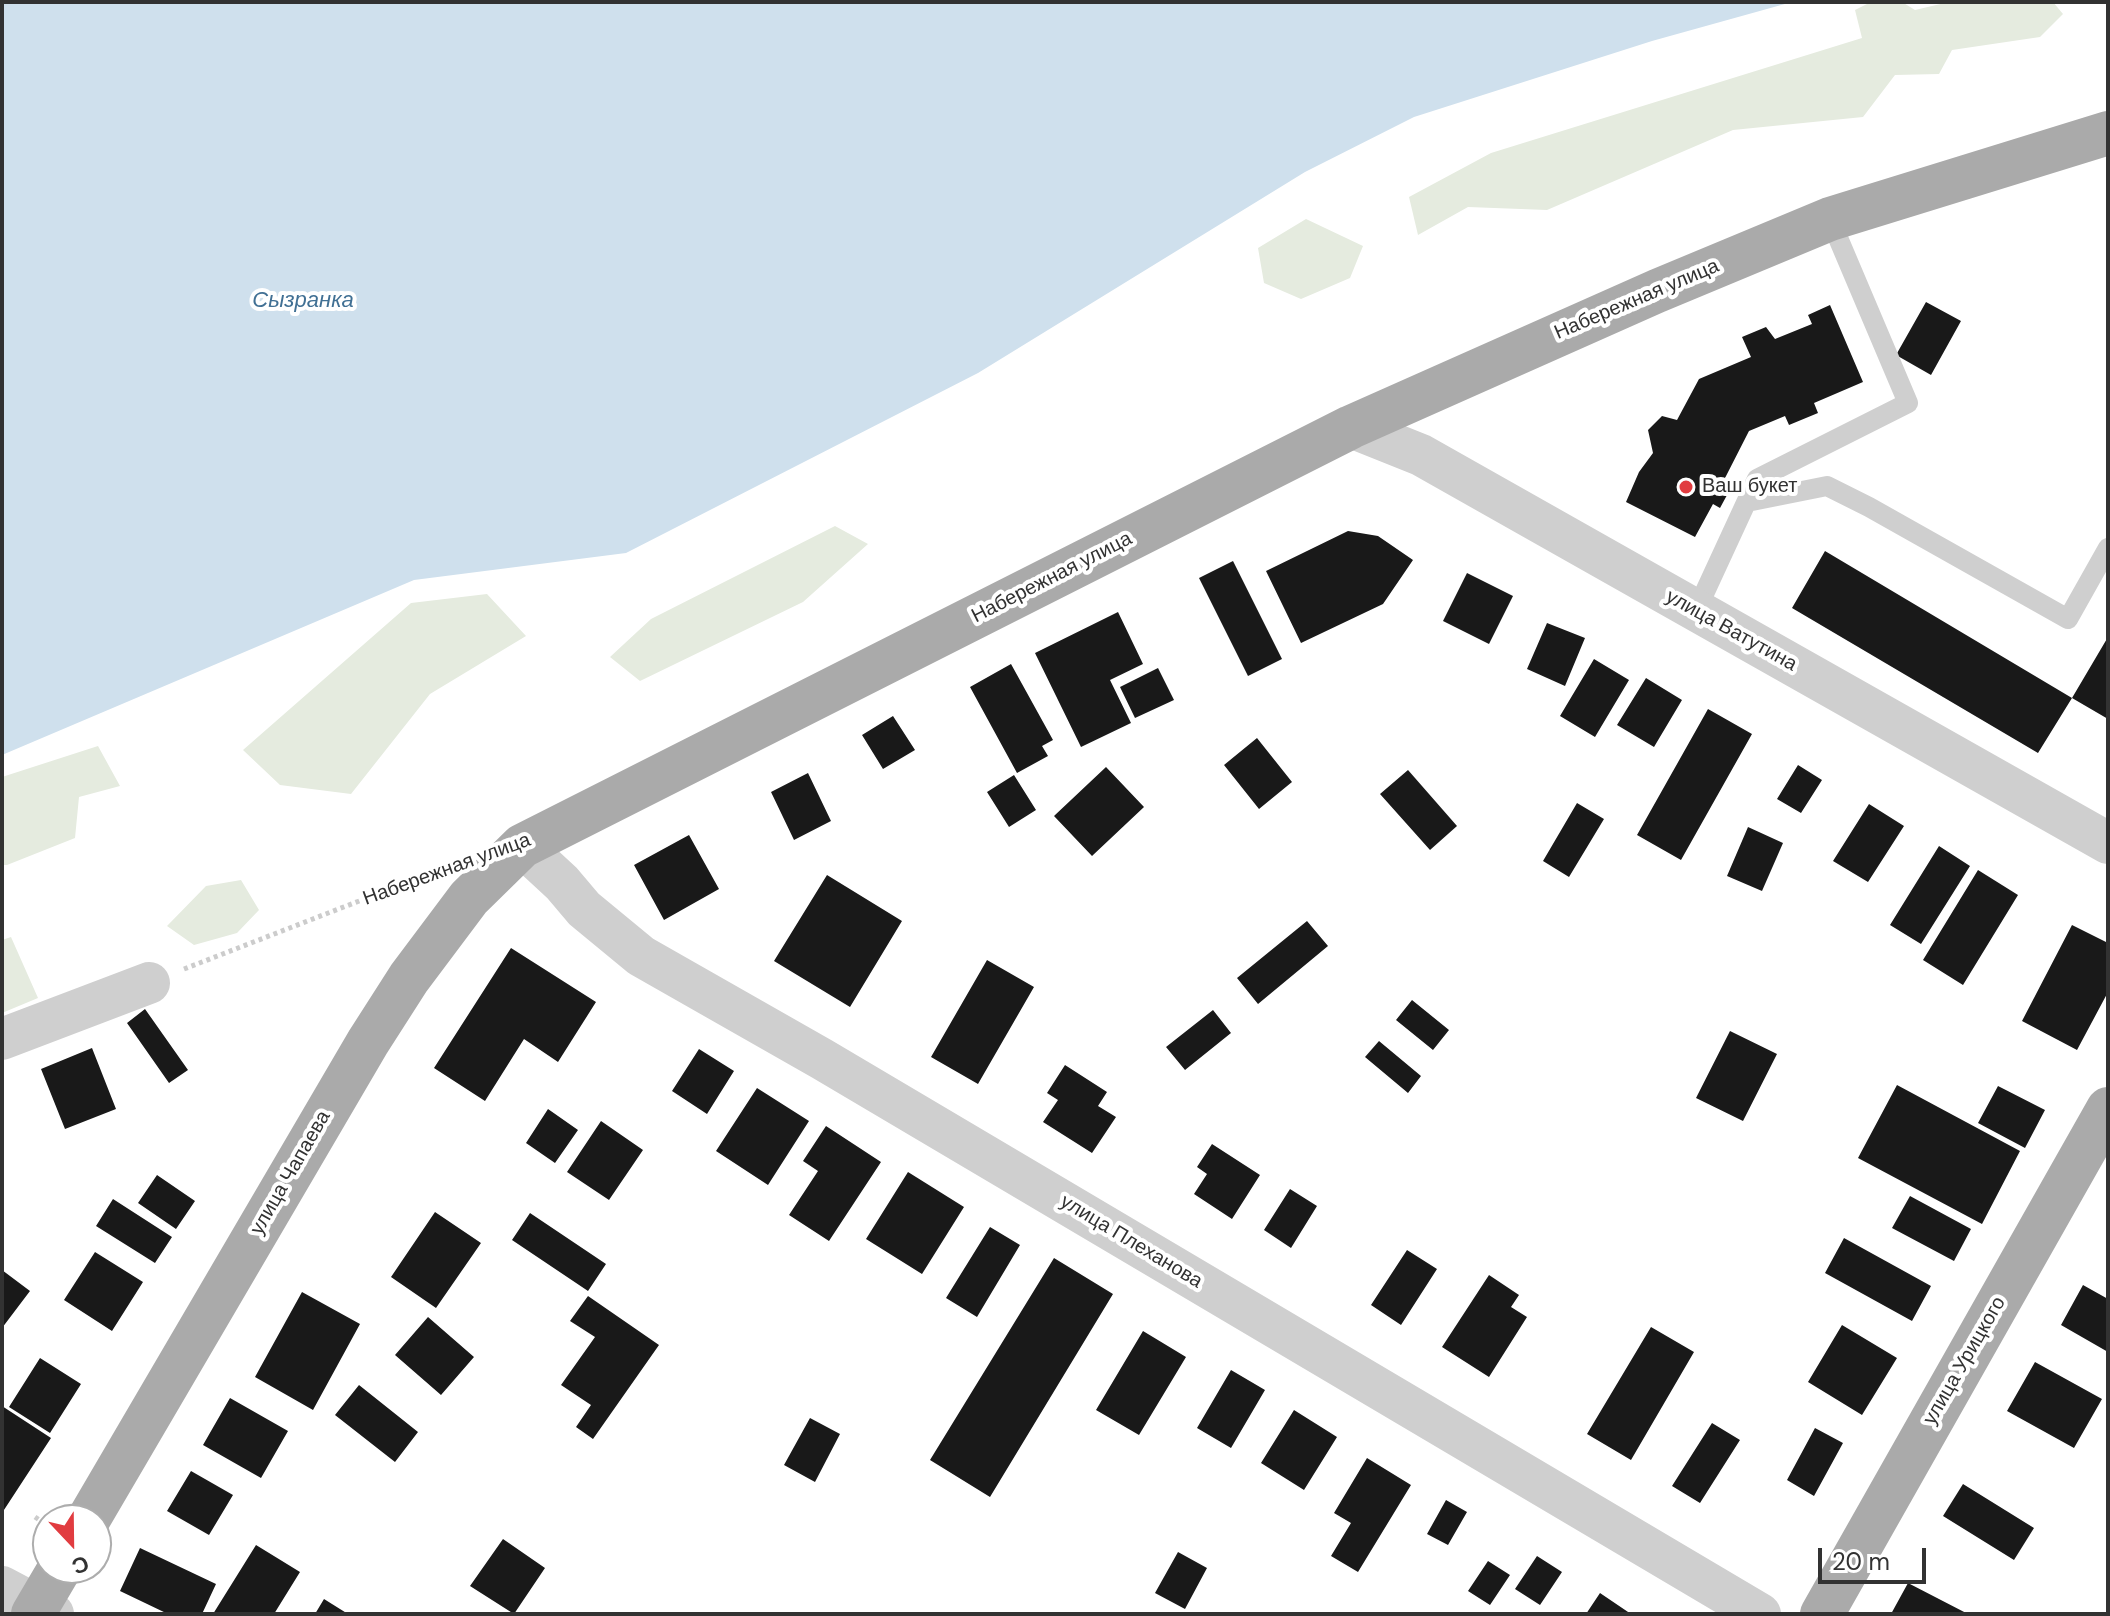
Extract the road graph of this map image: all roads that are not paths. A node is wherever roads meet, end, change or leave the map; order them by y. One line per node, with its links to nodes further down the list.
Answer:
1 (2108, 133): 2 (main road, Набережная улица)
2 (1830, 219): 3 (main road, Набережная улица); 4 (lane)
3 (1351, 427): 6 (street, улица Ватутина); 8 (main road, Набережная улица)
4 (1747, 502): 5 (lane); 6 (lane)
5 (2108, 548)
6 (1698, 613): 7 (street, улица Ватутина)
7 (2108, 843)
8 (522, 846): 12 (main road, улица Чапаева); 15 (street, улица Плеханова)
9 (149, 983): 10 (street)
10 (2, 1039)
11 (2108, 1109): 16 (main road, улица Урицкого)
12 (97, 1504)
13 (47, 1584): 14 (main road)
14 (31, 1605)
15 (1760, 1614)
16 (1822, 1614)

